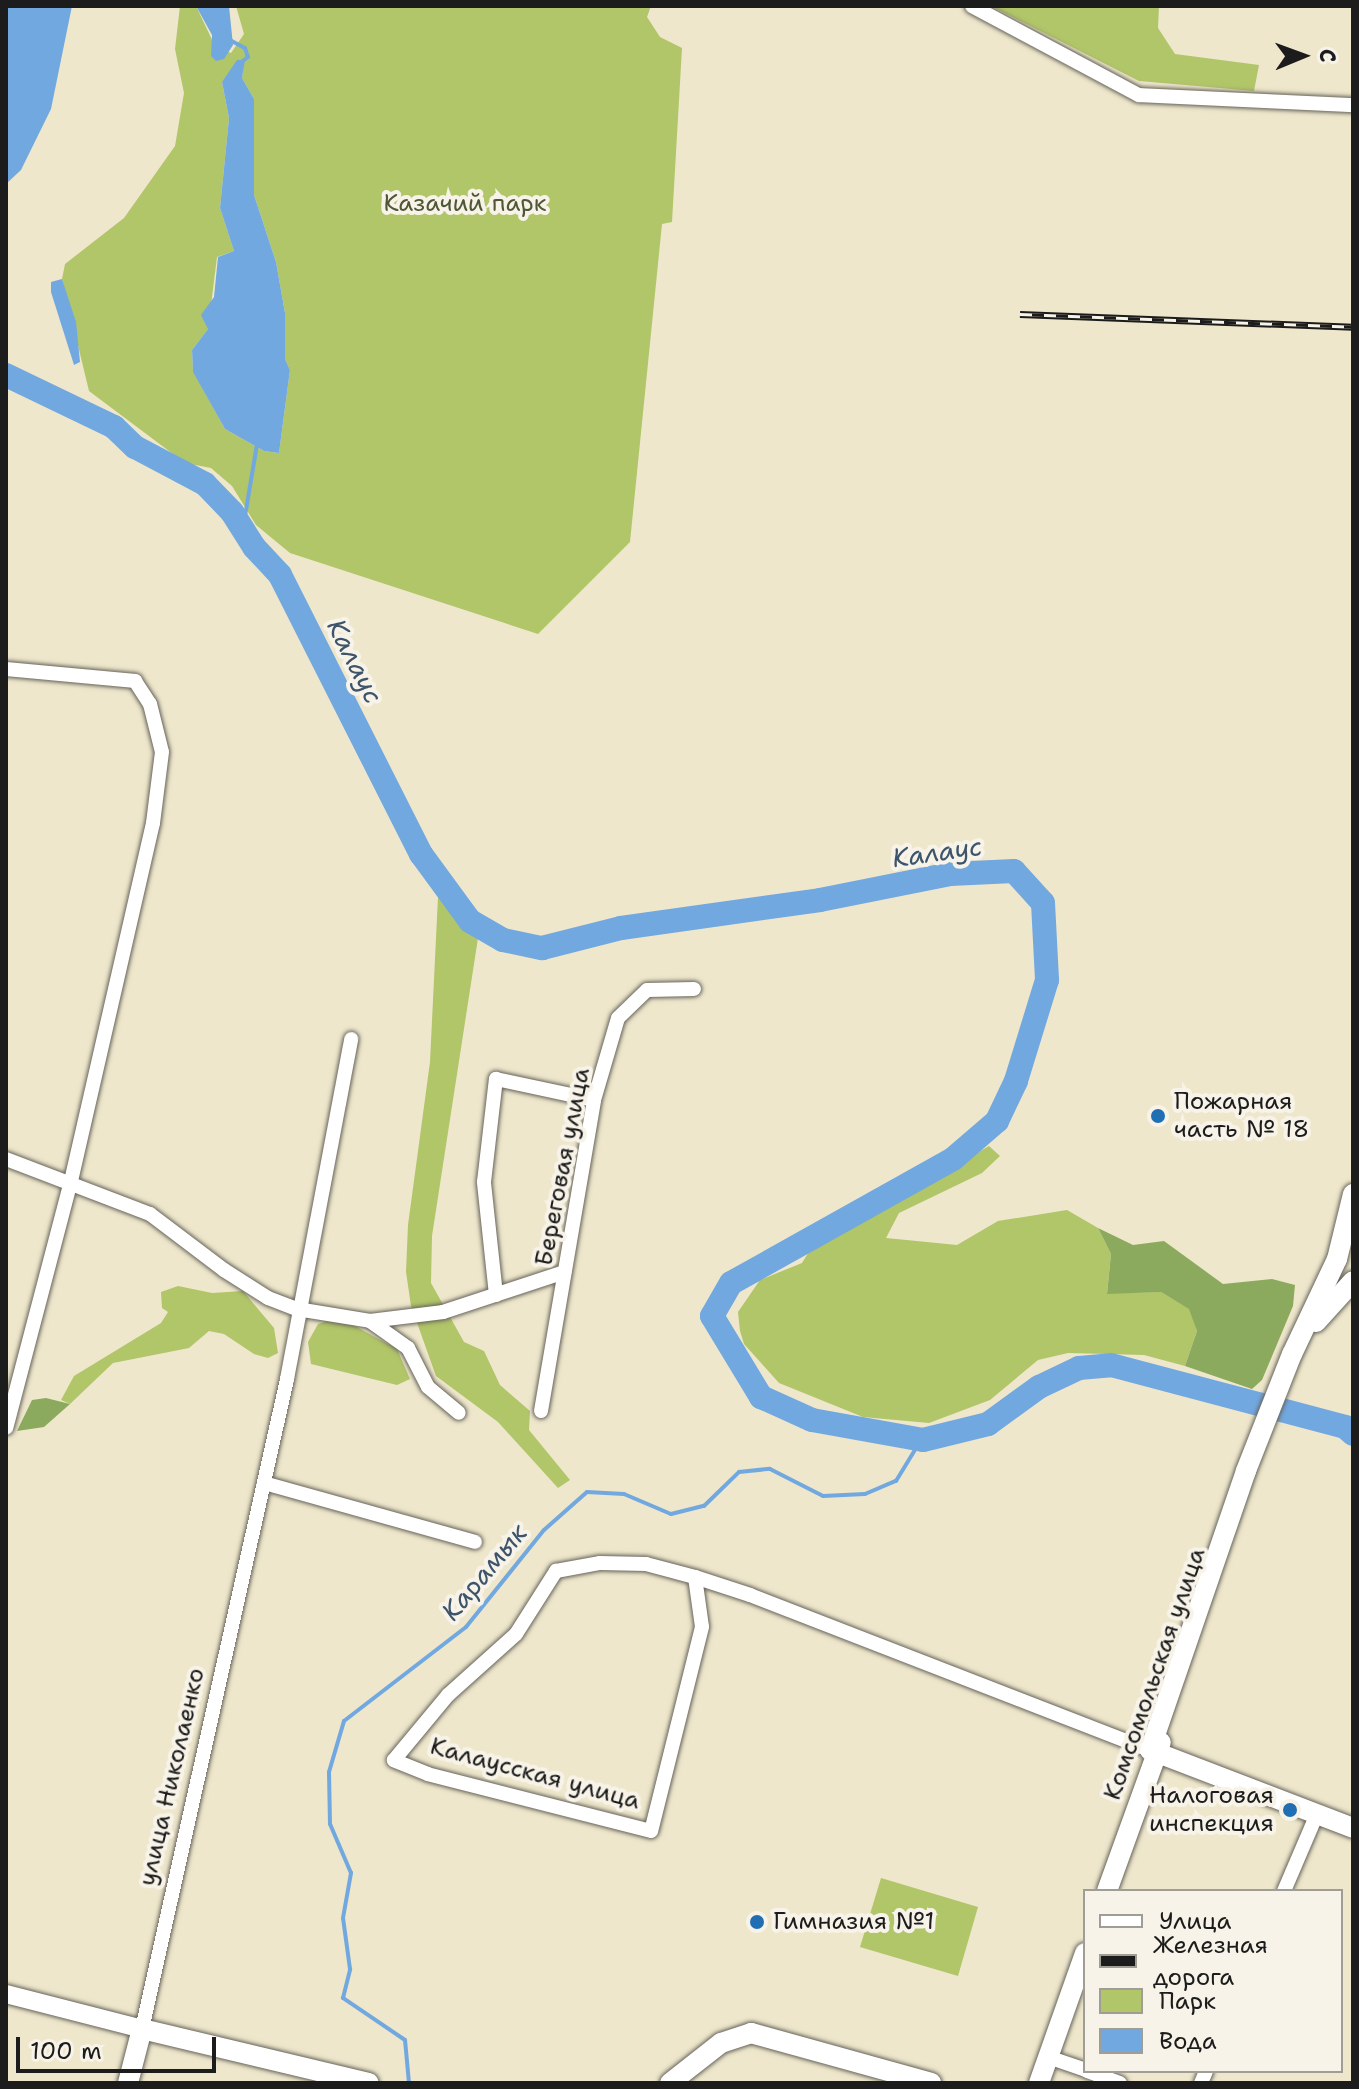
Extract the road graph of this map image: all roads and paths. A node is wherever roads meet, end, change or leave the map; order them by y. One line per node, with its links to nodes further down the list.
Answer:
1 (972, 6): 2 (street)
2 (1353, 105)
3 (6, 669): 8 (street)
4 (694, 989): 6 (street, Береговая улица)
5 (351, 1039): 14 (street, улица Николаенко)
6 (594, 1100): 11 (street, Береговая улица); 13 (street)
7 (6, 1159): 8 (street)
8 (71, 1181): 14 (street); 19 (street)
9 (1353, 1194): 10 (main road)
10 (1345, 1257): 16 (main road)
11 (565, 1272): 13 (street); 17 (street, Береговая улица)
12 (1353, 1281): 16 (main road)
13 (496, 1295): 15 (street)
14 (297, 1309): 15 (street); 20 (street, улица Николаенко)
15 (370, 1321): 18 (street)
16 (1292, 1354): 23 (main road, Комсомольская улица)
17 (541, 1411)
18 (459, 1413)
19 (6, 1428)
20 (264, 1483): 21 (street); 30 (street, улица Николаенко)
21 (475, 1542)
22 (695, 1577): 22 (street, Калаусская улица); 23 (street, Калаусская улица)
23 (1153, 1749): 24 (main road, Калаусская улица); 26 (main road, Комсомольская улица)
24 (1317, 1814): 25 (main road, Калаусская улица); 27 (street)
25 (1353, 1828)
26 (1108, 1889)
27 (1285, 1889)
28 (1083, 1959): 31 (main road)
29 (6, 1994): 30 (street)
30 (142, 2029): 34 (main road, улица Николаенко); 35 (main road)
31 (1048, 2057): 32 (street); 38 (main road)
32 (1083, 2070)
33 (1092, 2073): 39 (street)
34 (128, 2083)
35 (369, 2083)
36 (670, 2083): 37 (main road)
37 (931, 2083)
38 (1039, 2083)
39 (1120, 2083)

